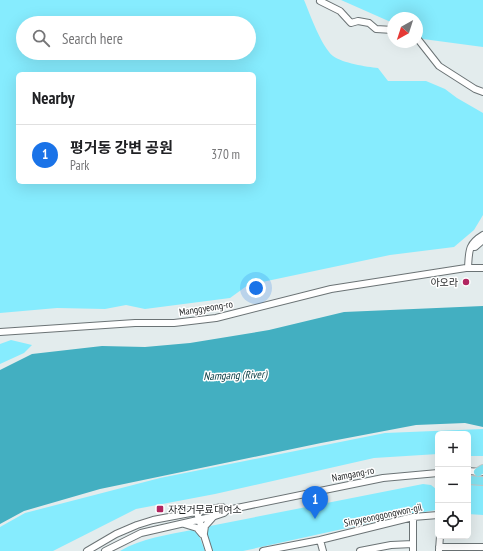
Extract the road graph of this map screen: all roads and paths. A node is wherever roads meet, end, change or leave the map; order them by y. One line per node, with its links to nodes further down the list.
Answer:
1 (320, 1): 2 (street)
2 (387, 30)
3 (423, 46): 4 (street)
4 (483, 92)
5 (483, 235): 7 (street)
6 (483, 240): 7 (street)
7 (471, 247): 8 (street)
8 (469, 258): 9 (street); 10 (street); 11 (street)
9 (468, 268): 10 (street, Manggyeong-ro); 11 (street, Manggyeong-ro)
10 (481, 268)
11 (460, 269): 12 (street, Manggyeong-ro)
12 (0, 332)
13 (435, 473): 16 (street, Namgang-ro)
14 (471, 480): 15 (main road)
15 (483, 481)
16 (227, 510): 17 (street, Namgang-ro); 19 (street, Namgang-ro)
17 (196, 512): 21 (street); 30 (street, Namgang-ro)
18 (435, 515): 20 (street, Sinpyeonggongwon-gil)
19 (215, 516): 21 (street, Namgang-ro); 23 (street)
20 (413, 517): 25 (street, Sinpyeonggongwon-gil); 27 (street)
21 (198, 520): 22 (street, Namgang-ro); 23 (street)
22 (183, 524): 23 (street); 31 (street, Namgang-ro)
23 (203, 535): 32 (street)
24 (440, 539): 28 (street)
25 (320, 540): 33 (street, Sinpyeonggongwon-gil); 34 (street)
26 (483, 547): 29 (street)
27 (413, 548): 35 (street)
28 (439, 549): 29 (street)
29 (466, 549)
30 (87, 551)
31 (105, 551)
32 (209, 551)
33 (263, 551)
34 (323, 551)
35 (360, 551)

